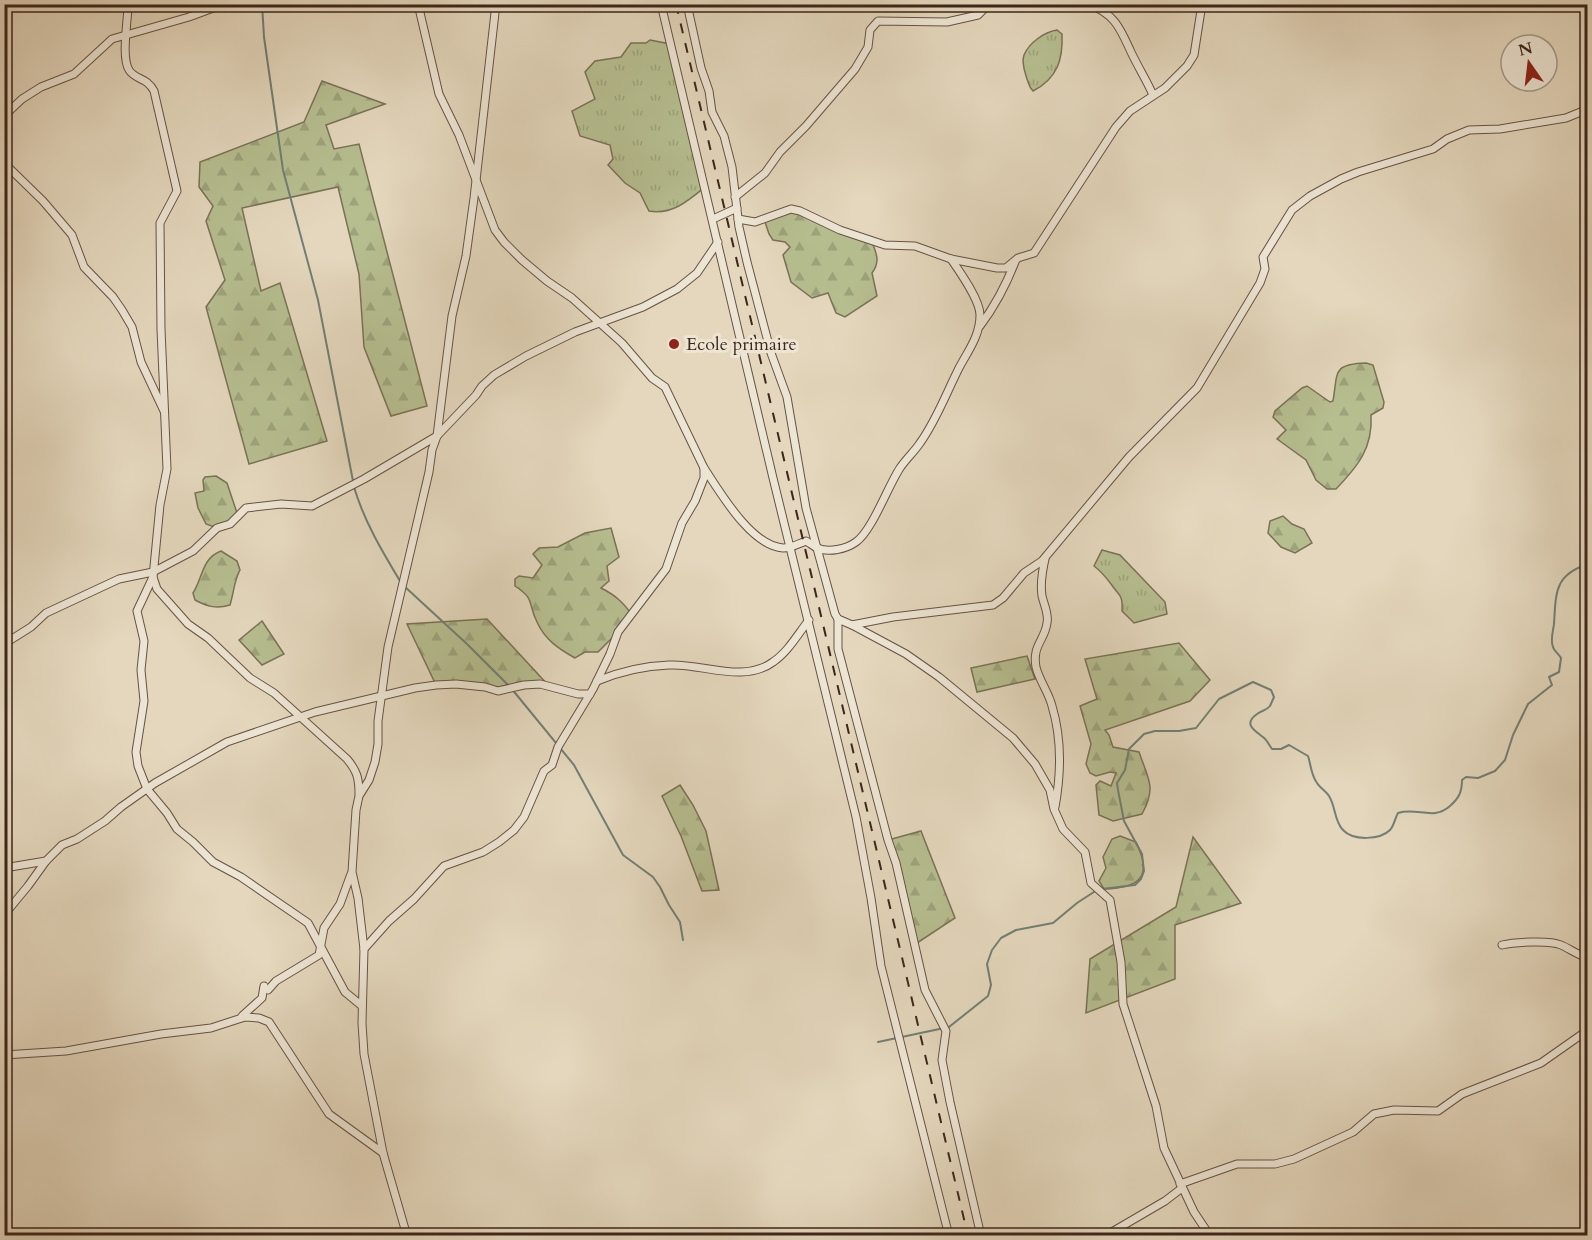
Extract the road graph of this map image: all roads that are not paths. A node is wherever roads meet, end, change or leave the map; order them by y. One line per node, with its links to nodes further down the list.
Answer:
1 (128, 4): 10 (street)
2 (224, 4): 10 (street)
3 (418, 4): 15 (street)
4 (496, 4): 15 (street)
5 (661, 4): 18 (street)
6 (687, 4): 16 (street)
7 (989, 4): 16 (street)
8 (1088, 4): 11 (street)
9 (1202, 4): 11 (street)
10 (126, 34): 13 (street); 25 (street)
11 (1154, 95): 22 (street)
12 (1587, 109): 30 (street)
13 (4, 116)
14 (4, 163): 25 (street)
15 (475, 176): 23 (street); 26 (street)
16 (735, 197): 17 (street)
17 (737, 208): 18 (street); 19 (street)
18 (713, 219): 20 (street)
19 (738, 219): 21 (street); 29 (street)
20 (718, 242): 23 (street); 28 (street)
21 (951, 259): 22 (street); 24 (street)
22 (1016, 260): 24 (street)
23 (600, 324): 26 (street); 27 (street)
24 (979, 328): 29 (street)
25 (165, 414): 31 (street)
26 (437, 436): 31 (street); 38 (street)
27 (704, 468): 28 (street); 36 (street)
28 (790, 547): 29 (street); 33 (street)
29 (816, 548): 32 (street)
30 (1046, 557): 34 (street); 42 (street)
31 (153, 575): 35 (street); 39 (street); 40 (street)
32 (838, 619): 34 (street); 59 (street)
33 (809, 620): 36 (street); 58 (street)
34 (852, 625): 42 (street)
35 (4, 644)
36 (597, 681): 37 (street)
37 (590, 694): 38 (street); 49 (street)
38 (380, 698): 39 (street); 41 (street)
39 (303, 718): 40 (street); 41 (street)
40 (147, 789): 43 (street); 48 (street)
41 (359, 796): 45 (street)
42 (1054, 810): 56 (street)
43 (46, 861): 44 (street); 46 (street)
44 (4, 868)
45 (352, 872): 48 (street); 49 (street)
46 (4, 915)
47 (1502, 945): 50 (street)
48 (321, 948): 51 (street); 52 (street)
49 (363, 949): 51 (street)
50 (1587, 958)
51 (362, 1006): 55 (street)
52 (240, 1018): 54 (street); 55 (street)
53 (1587, 1030): 56 (street)
54 (4, 1056)
55 (383, 1154): 57 (street)
56 (1181, 1186): 60 (street); 61 (street)
57 (407, 1236)
58 (949, 1236)
59 (981, 1236)
60 (1105, 1236)
61 (1210, 1236)

